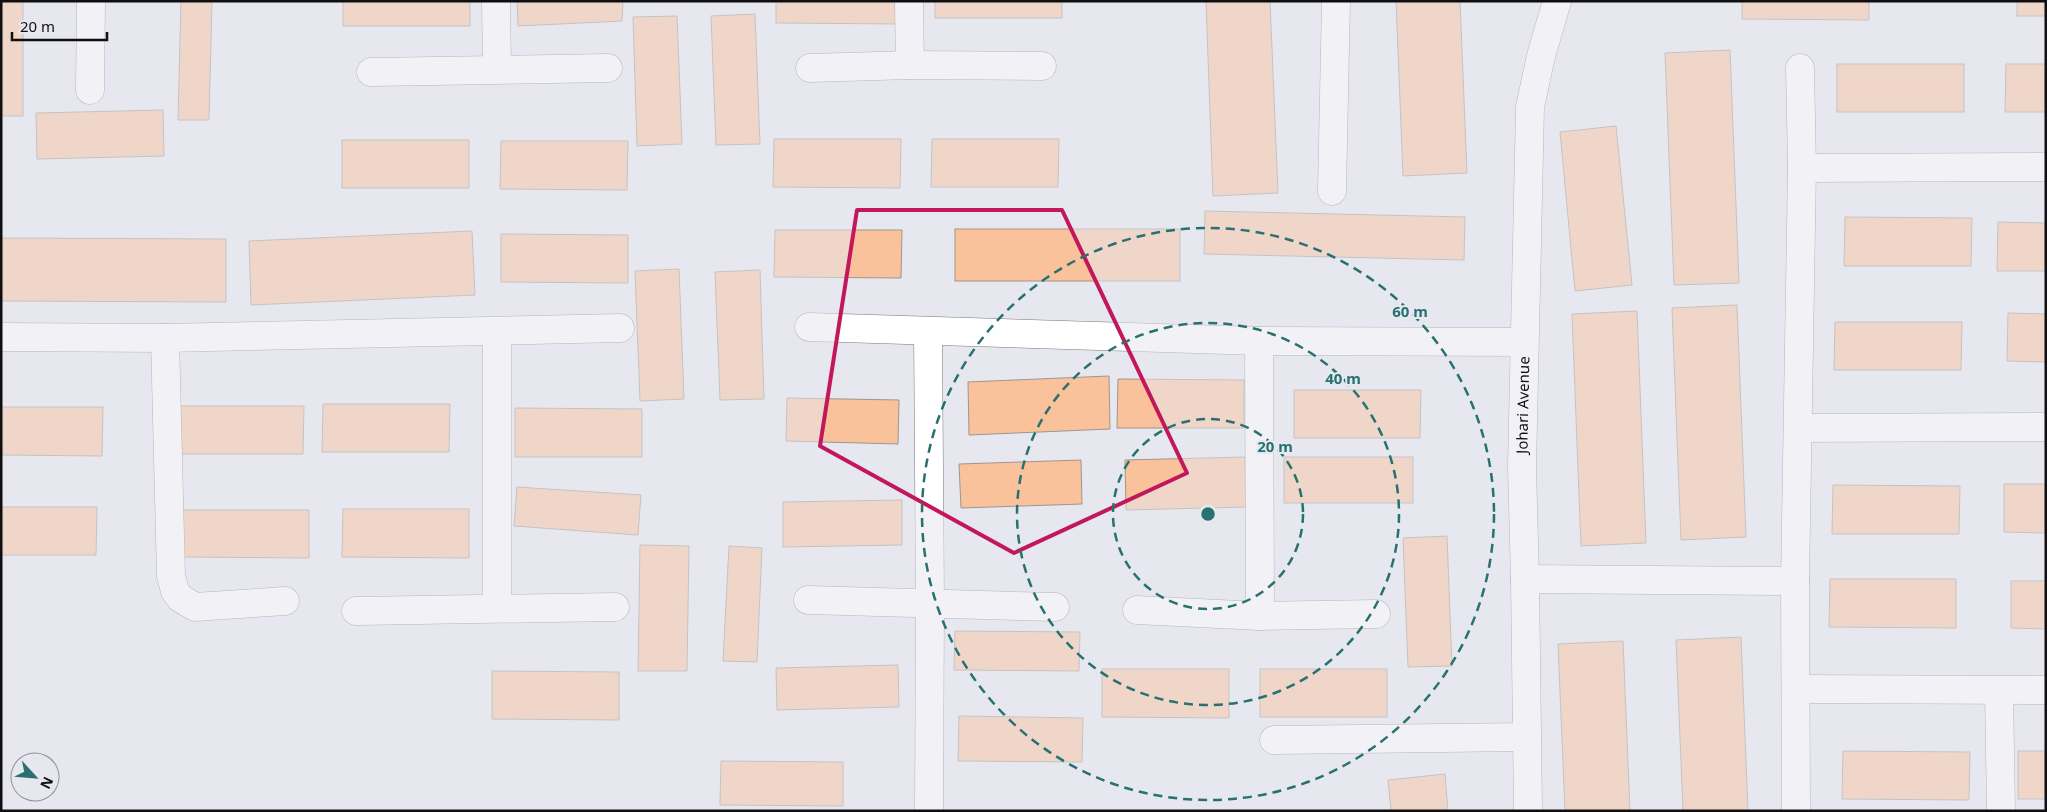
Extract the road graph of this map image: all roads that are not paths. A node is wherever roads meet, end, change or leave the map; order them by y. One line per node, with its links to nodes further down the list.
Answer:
1 (91, 1): 13 (street)
2 (496, 1): 8 (street)
3 (910, 1): 6 (street)
4 (1336, 1): 16 (street)
5 (1557, 1): 24 (street, Johari Avenue)
6 (910, 65): 7 (street); 10 (street)
7 (1042, 66)
8 (497, 68): 9 (street); 12 (street)
9 (608, 68)
10 (810, 68)
11 (1800, 68): 15 (street)
12 (371, 72)
13 (90, 90)
14 (2046, 167): 15 (street)
15 (1802, 168): 26 (street)
16 (1332, 191)
17 (808, 327): 20 (street)
18 (620, 328): 19 (street)
19 (497, 332): 22 (street); 34 (street)
20 (928, 332): 23 (street); 31 (street)
21 (1, 336): 22 (street)
22 (165, 338): 30 (street)
23 (1259, 341): 24 (street); 38 (street)
24 (1523, 342): 27 (street, Johari Avenue)
25 (2046, 427): 26 (street)
26 (1798, 428): 28 (street)
27 (1525, 579): 28 (street); 42 (street, Johari Avenue)
28 (1794, 581): 39 (street)
29 (808, 600): 31 (street)
30 (285, 601)
31 (930, 604): 32 (street); 44 (street)
32 (1055, 606)
33 (615, 607): 34 (street)
34 (497, 608): 36 (street)
35 (1137, 610): 38 (street)
36 (356, 611)
37 (1376, 614): 38 (street)
38 (1260, 616)
39 (1796, 689): 41 (street); 46 (street)
40 (2046, 690): 41 (street)
41 (1999, 691): 47 (street)
42 (1527, 737): 43 (street); 45 (street, Johari Avenue)
43 (1274, 740)
44 (928, 811)
45 (1528, 811)
46 (1796, 811)
47 (2000, 811)

